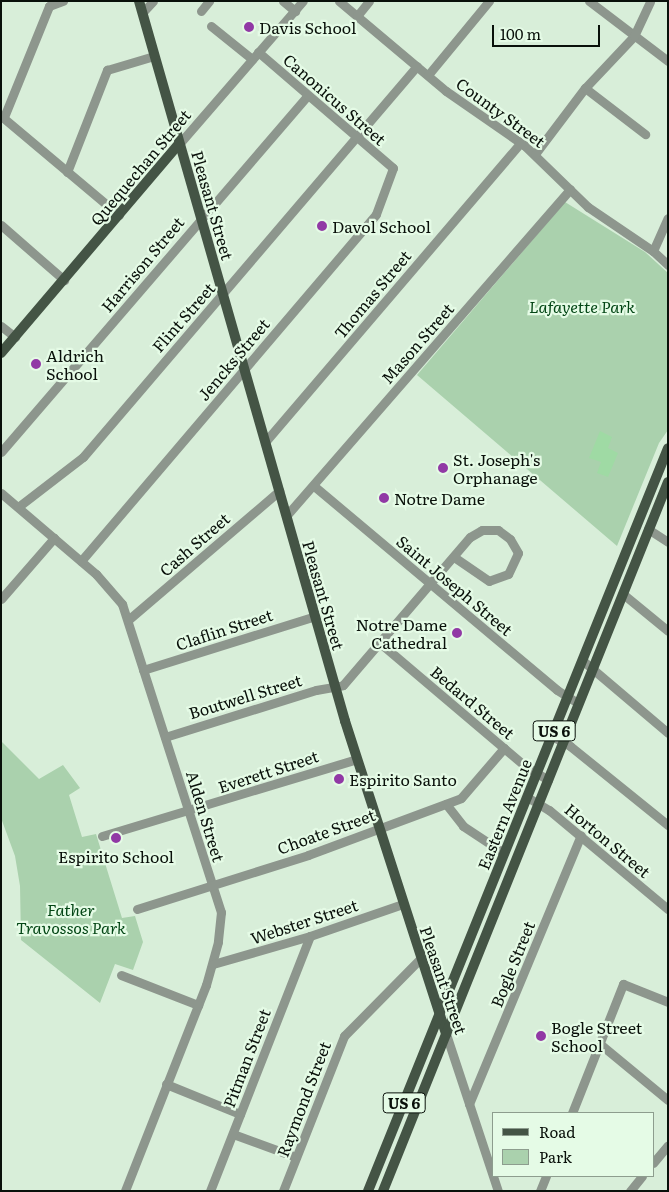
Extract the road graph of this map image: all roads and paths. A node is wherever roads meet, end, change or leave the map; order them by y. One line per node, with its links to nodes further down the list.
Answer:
1 (63, 1): 25 (street)
2 (139, 1): 14 (main road, Pleasant Street)
3 (153, 1): 14 (street)
4 (209, 1): 12 (street)
5 (284, 1): 13 (street)
6 (303, 1): 13 (street, Quequechan Street)
7 (339, 1): 15 (street, County Street)
8 (369, 1): 15 (street)
9 (489, 1): 22 (street)
10 (589, 1): 17 (street)
11 (650, 1): 17 (street)
12 (201, 11)
13 (295, 11): 19 (street, Quequechan Street)
14 (142, 13): 18 (main road, Pleasant Street)
15 (357, 16): 21 (street, County Street)
16 (210, 26): 19 (street, Canonicus Street)
17 (634, 36): 20 (street); 23 (street)
18 (154, 56): 29 (main road, Pleasant Street); 32 (street)
19 (255, 56): 24 (street, Canonicus Street); 29 (street, Quequechan Street)
20 (668, 61)
21 (417, 66): 22 (street, County Street); 27 (street, Flint Street)
22 (428, 75): 28 (street, County Street)
23 (585, 88): 26 (street); 30 (street)
24 (306, 96): 27 (street, Canonicus Street); 35 (street, Harrison Street)
25 (3, 117): 32 (street)
26 (645, 134)
27 (356, 138): 31 (street, Canonicus Street); 41 (street, Flint Street)
28 (520, 142): 30 (street, County Street); 46 (street, Thomas Street)
29 (179, 144): 34 (main road, Quequechan Street); 35 (main road, Pleasant Street)
30 (535, 154): 33 (street, County Street)
31 (393, 168): 45 (street, Jencks Street)
32 (67, 172): 34 (street)
33 (570, 190): 38 (street, County Street); 50 (street, Mason Street)
34 (119, 215): 40 (main road, Quequechan Street)
35 (201, 217): 41 (main road, Pleasant Street); 48 (street, Harrison Street)
36 (668, 218): 38 (street)
37 (1, 225): 40 (street)
38 (653, 251): 39 (street, County Street)
39 (668, 264)
40 (64, 280): 43 (main road, Quequechan Street)
41 (223, 295): 45 (main road, Pleasant Street); 53 (street, Flint Street)
42 (1, 326): 43 (street)
43 (15, 337): 44 (main road, Quequechan Street)
44 (1, 353)
45 (244, 367): 46 (main road, Pleasant Street); 59 (street, Jencks Street)
46 (265, 442): 51 (main road, Pleasant Street)
47 (668, 448): 67 (main road, Eastern Avenue / US 6)
48 (1, 452)
49 (668, 482): 55 (main road, Eastern Avenue / US 6)
50 (314, 486): 54 (street, Mason Street); 60 (street, Saint Joseph Street)
51 (279, 491): 54 (main road, Pleasant Street); 64 (street, Cash Street)
52 (1, 494): 53 (street, Alden Street)
53 (18, 507): 56 (street, Alden Street)
54 (286, 516): 63 (main road, Pleasant Street)
55 (648, 529): 57 (street); 61 (main road, Eastern Avenue / US 6)
56 (54, 538): 59 (street, Alden Street); 62 (street)
57 (668, 542)
58 (454, 557): 58 (street); 60 (street, Boutwell Street)
59 (81, 561): 64 (street, Alden Street)
60 (431, 584): 66 (street, Boutwell Street); 71 (street, Saint Joseph Street)
61 (623, 594): 65 (street); 68 (main road, Eastern Avenue / US 6)
62 (1, 599)
63 (315, 616): 69 (street, Claflin Street); 70 (main road, Pleasant Street)
64 (128, 620): 69 (street, Alden Street)
65 (668, 631)
66 (380, 643): 70 (street, Boutwell Street); 77 (street, Bedard Street)
67 (582, 660): 68 (street); 71 (main road, Eastern Avenue / US 6)
68 (592, 669): 72 (main road, Eastern Avenue / US 6); 73 (street)
69 (143, 670): 75 (street, Alden Street)
70 (334, 686): 75 (street, Boutwell Street); 78 (main road, Pleasant Street)
71 (567, 698): 72 (street, Saint Joseph Street); 74 (main road, Eastern Avenue / US 6)
72 (578, 703): 76 (main road, Eastern Avenue / US 6)
73 (668, 733)
74 (552, 736): 76 (street); 79 (main road, Eastern Avenue / US 6)
75 (165, 737): 84 (street, Alden Street)
76 (563, 741): 80 (main road, Eastern Avenue / US 6); 85 (street)
77 (504, 748): 79 (street, Bedard Street); 83 (street, Choate Street)
78 (356, 759): 84 (street, Everett Street); 86 (main road, Pleasant Street)
79 (536, 774): 80 (street, Bedard Street); 81 (main road, Eastern Avenue / US 6)
80 (548, 780): 82 (main road, Eastern Avenue / US 6)
81 (527, 797): 82 (street, Horton Street); 89 (main road, Eastern Avenue / US 6)
82 (538, 802): 87 (street, Horton Street); 101 (main road, Eastern Avenue / US 6)
83 (446, 804): 86 (street, Choate Street); 89 (street)
84 (189, 812): 88 (street, Everett Street); 90 (street, Alden Street)
85 (668, 825)
86 (379, 828): 90 (street, Choate Street); 91 (main road, Pleasant Street)
87 (580, 835): 93 (street, Horton Street); 105 (street, Bogle Street)
88 (102, 836)
89 (504, 853): 100 (main road, Eastern Avenue / US 6)
90 (212, 886): 92 (street, Choate Street); 96 (street, Alden Street)
91 (404, 904): 94 (street, Webster Street); 95 (main road, Pleasant Street)
92 (137, 909)
93 (668, 909)
94 (310, 936): 96 (street, Webster Street); 107 (street, Pitman Street)
95 (421, 958): 100 (main road, Pleasant Street); 110 (street, Raymond Street)
96 (213, 964): 99 (street, Alden Street)
97 (121, 975): 99 (street)
98 (668, 1002): 102 (street)
99 (198, 1005): 103 (street, Alden Street)
100 (439, 1014): 101 (main road, Pleasant Street); 119 (main road, Eastern Avenue / US 6)
101 (446, 1034): 105 (street, Pleasant Street); 120 (main road, Eastern Avenue / US 6)
102 (600, 1044): 104 (street); 106 (street)
103 (166, 1084): 107 (street); 116 (street, Alden Street)
104 (668, 1100)
105 (469, 1104): 112 (street, Pleasant Street)
106 (572, 1112)
107 (240, 1114): 108 (street, Pitman Street)
108 (233, 1134): 110 (street); 117 (street, Pitman Street)
109 (668, 1145): 111 (street)
110 (296, 1157): 118 (street, Raymond Street)
111 (654, 1162)
112 (492, 1173)
113 (493, 1177): 121 (street, Pleasant Street)
114 (546, 1177): 122 (street)
115 (641, 1177): 123 (street)
116 (125, 1191)
117 (210, 1191)
118 (283, 1191)
119 (368, 1191)
120 (383, 1191)
121 (498, 1191)
122 (540, 1191)
123 (630, 1191)

